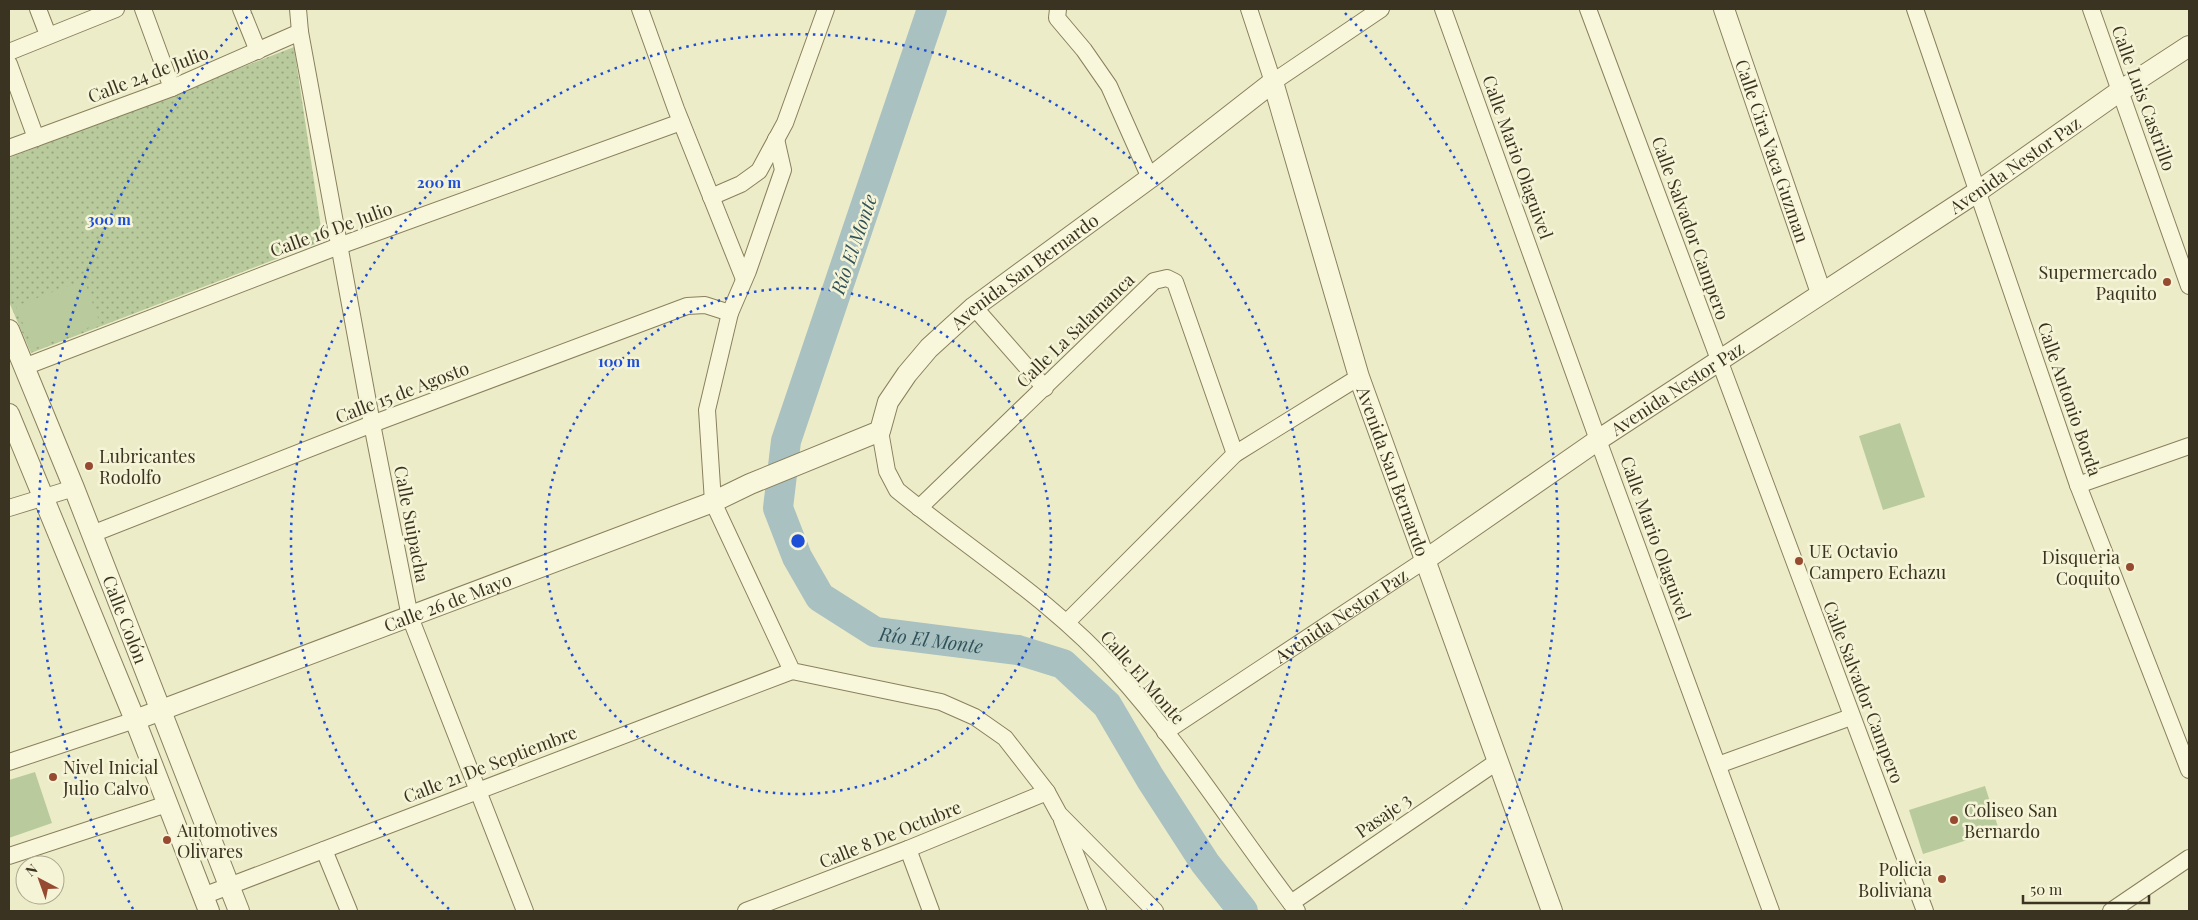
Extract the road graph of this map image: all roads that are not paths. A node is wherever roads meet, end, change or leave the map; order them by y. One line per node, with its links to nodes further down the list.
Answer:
1 (38, 9): 17 (street)
2 (116, 9): 17 (street)
3 (143, 9): 23 (street)
4 (241, 9): 19 (street)
5 (298, 9): 16 (street)
6 (640, 9): 25 (street)
7 (826, 9): 27 (street)
8 (1058, 9): 29 (street)
9 (1249, 9): 22 (street, Avenida San Bernardo)
10 (1381, 9): 22 (street, Avenida San Bernardo)
11 (1443, 9): 46 (street, Calle Mario Olaguivel)
12 (1588, 9): 39 (street, Calle Salvador Campero)
13 (1724, 9): 35 (street, Calle Cira Vaca Guzman)
14 (1915, 9): 30 (street, Calle Antonio Borda)
15 (2091, 9): 24 (street, Calle Luis Castrillo)
16 (300, 32): 19 (street, Calle 24 de Julio); 32 (street, Calle Suipacha)
17 (48, 35): 20 (street)
18 (2189, 46): 24 (street, Avenida Nestor Paz)
19 (258, 51): 23 (street, Calle 24 de Julio)
20 (9, 52)
21 (9, 64): 26 (street)
22 (1273, 82): 29 (street, Avenida San Bernardo); 41 (street, Avenida San Bernardo)
23 (172, 88): 26 (street, Calle 24 de Julio)
24 (2120, 90): 30 (street, Avenida Nestor Paz); 34 (street, Calle Luis Castrillo)
25 (681, 122): 31 (street); 32 (street, Calle 16 De Julio)
26 (36, 138): 28 (street, Calle 24 de Julio)
27 (776, 139): 31 (street); 33 (street)
28 (9, 148)
29 (1150, 178): 36 (street, Avenida San Bernardo)
30 (1977, 192): 35 (street, Avenida Nestor Paz); 49 (street, Calle Antonio Borda)
31 (711, 197): 33 (street)
32 (339, 246): 40 (street, Calle 16 De Julio); 44 (street, Calle Suipacha)
33 (744, 279): 37 (street)
34 (2189, 286)
35 (1821, 293): 39 (street, Avenida Nestor Paz)
36 (974, 307): 42 (street); 45 (street, Avenida San Bernardo)
37 (730, 313): 44 (street, Calle 15 de Agosto); 52 (street)
38 (9, 330): 40 (street, Calle Colón)
39 (1719, 361): 46 (street, Avenida Nestor Paz); 61 (street, Calle Salvador Campero)
40 (24, 367): 50 (street, Calle Colón)
41 (1359, 377): 48 (street); 56 (street, Avenida San Bernardo)
42 (1045, 388): 48 (street, Calle La Salamanca); 54 (street, Calle La Salamanca)
43 (9, 414): 51 (street, Calle Colón)
44 (372, 424): 55 (street, Calle 15 de Agosto); 57 (street, Calle Suipacha)
45 (880, 431): 52 (street, Calle 26 de Mayo); 54 (street, Avenida San Bernardo)
46 (1598, 440): 56 (street, Avenida Nestor Paz); 66 (street, Calle Mario Olaguivel)
47 (2189, 446): 49 (street)
48 (1235, 454): 58 (street)
49 (2078, 485): 67 (street, Calle Antonio Borda)
50 (74, 488): 51 (street); 55 (street, Calle Colón)
51 (42, 499): 53 (street); 62 (street, Calle Colón)
52 (713, 502): 57 (street, Calle 26 de Mayo); 59 (street)
53 (9, 508)
54 (919, 508): 58 (street, Calle El Monte)
55 (92, 534): 60 (street, Calle Colón)
56 (1425, 560): 63 (street, Avenida Nestor Paz); 64 (street, Avenida San Bernardo)
57 (410, 617): 60 (street, Calle 26 de Mayo); 68 (street, Calle Suipacha)
58 (1067, 622): 63 (street, Calle El Monte)
59 (792, 671): 68 (street, Calle 21 De Septiembre); 69 (street)
60 (160, 711): 62 (street, Calle 26 de Mayo); 76 (street, Calle Colón)
61 (1851, 716): 66 (street); 88 (street, Calle Salvador Campero)
62 (135, 720): 65 (street, Calle 26 de Mayo); 70 (street, Calle Colón)
63 (1165, 732): 78 (street, Calle El Monte)
64 (1498, 760): 78 (street, Pasaje 3); 86 (street, Avenida San Bernardo)
65 (9, 762)
66 (1718, 765): 87 (street, Calle Mario Olaguivel)
67 (2189, 770)
68 (476, 790): 73 (street, Calle 21 De Septiembre); 81 (street, Calle Suipacha)
69 (1047, 792): 71 (street); 72 (street, Calle 8 De Octubre)
70 (167, 804): 74 (street); 77 (street, Calle Colón)
71 (1059, 814): 84 (street); 85 (street)
72 (908, 849): 82 (street, Calle 8 De Octubre); 83 (street)
73 (324, 850): 76 (street, Calle 21 De Septiembre); 80 (street)
74 (9, 856)
75 (2189, 858): 89 (street)
76 (229, 886): 77 (street, Calle 21 De Septiembre); 79 (street, Calle Colón)
77 (206, 904)
78 (1294, 907)
79 (240, 911)
80 (349, 911)
81 (526, 911)
82 (746, 911)
83 (931, 911)
84 (1098, 911)
85 (1155, 911)
86 (1552, 911)
87 (1771, 911)
88 (1925, 911)
89 (2111, 911)

